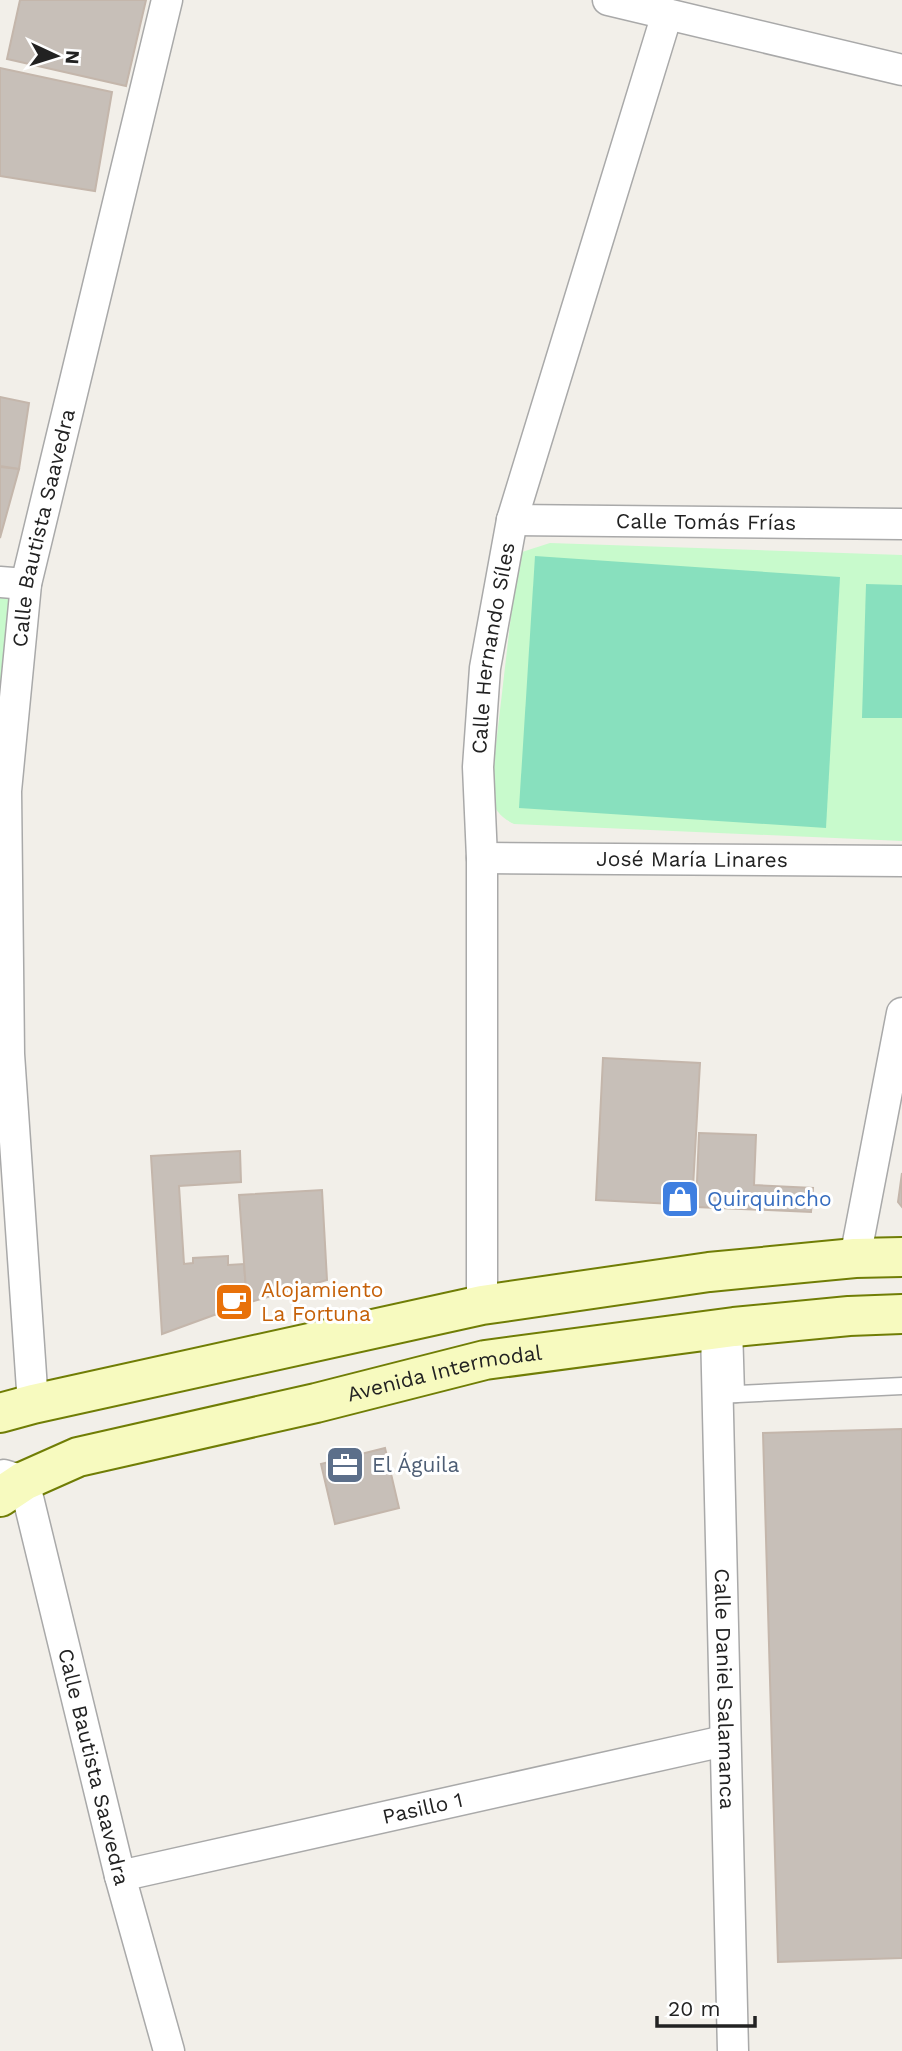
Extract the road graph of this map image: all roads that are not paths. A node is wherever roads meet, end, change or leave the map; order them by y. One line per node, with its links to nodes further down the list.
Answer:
1 (167, 0): 7 (street, Calle Bautista Saavedra)
2 (608, 0): 3 (street)
3 (667, 14): 4 (street); 5 (street, Calle Hernando Síles)
4 (902, 70)
5 (512, 520): 6 (street, Calle Tomás Frías); 9 (street, Calle Hernando Síles)
6 (902, 524)
7 (13, 583): 8 (street, Calle Bautista Saavedra)
8 (3, 791): 19 (street, Calle Bautista Saavedra)
9 (482, 858): 10 (street, José María Linares); 14 (street, Calle Hernando Síles)
10 (902, 861)
11 (902, 1013): 13 (street)
12 (902, 1257): 13 (main road)
13 (855, 1258): 14 (main road)
14 (482, 1305): 19 (main road)
15 (902, 1314): 16 (main road, Avenida Intermodal)
16 (725, 1328): 18 (street, Calle Daniel Salamanca); 20 (main road, Avenida Intermodal)
17 (902, 1387): 18 (lane)
18 (727, 1394): 21 (street, Calle Daniel Salamanca)
19 (16, 1408)
20 (8, 1484): 22 (street, Calle Bautista Saavedra)
21 (724, 1741): 22 (street, Pasillo 1); 24 (street, Calle Daniel Salamanca)
22 (120, 1876): 23 (street, Calle Bautista Saavedra)
23 (169, 2051)
24 (733, 2051)

